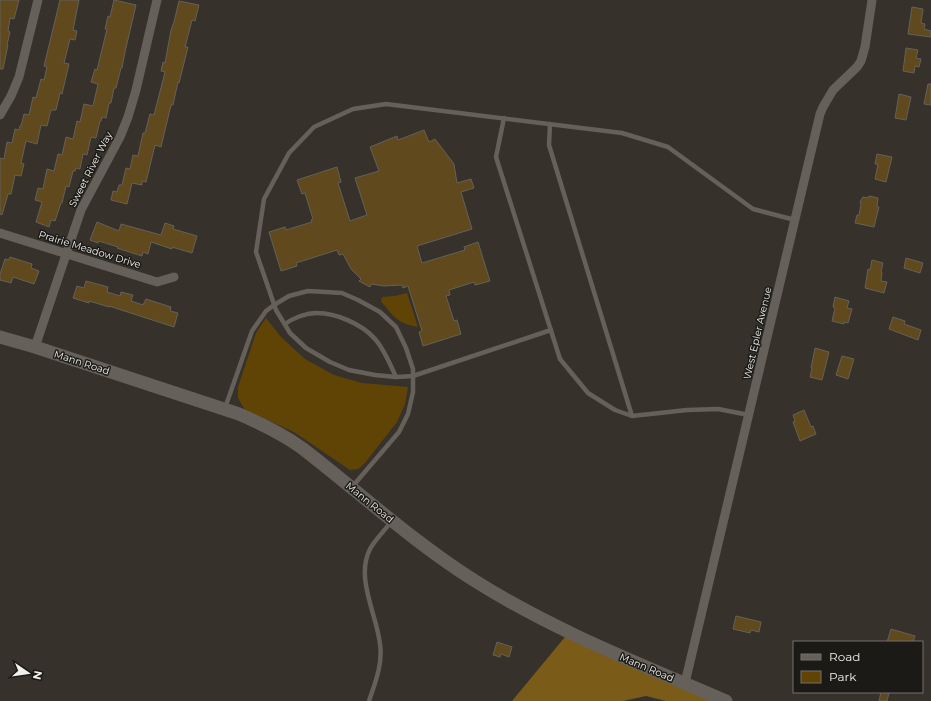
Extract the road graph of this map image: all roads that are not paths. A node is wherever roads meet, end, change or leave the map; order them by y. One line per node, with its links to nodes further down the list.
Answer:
1 (38, 0): 4 (street)
2 (157, 0): 9 (street, Sweet River Way)
3 (872, 0): 7 (street, West Epler Avenue)
4 (0, 115)
5 (504, 118): 6 (lane); 11 (lane); 13 (lane)
6 (550, 124): 7 (lane); 20 (lane)
7 (795, 220): 19 (street, West Epler Avenue)
8 (0, 233): 9 (street, Prairie Meadow Drive)
9 (66, 254): 10 (street, Prairie Meadow Drive); 15 (street, Sweet River Way)
10 (174, 278)
11 (274, 305): 12 (lane); 16 (lane); 18 (lane)
12 (285, 324): 17 (lane); 17 (lane)
13 (551, 330): 16 (lane); 20 (lane)
14 (0, 337): 15 (main road, Mann Road)
15 (35, 347): 18 (main road, Mann Road)
16 (413, 376): 17 (lane); 21 (lane)
17 (396, 377)
18 (224, 409): 21 (main road, Mann Road)
19 (749, 415): 20 (lane); 23 (street, West Epler Avenue)
20 (632, 416)
21 (352, 487): 22 (main road, Mann Road)
22 (393, 520): 23 (main road, Mann Road); 24 (lane)
23 (685, 683): 25 (main road, Mann Road)
24 (369, 701)
25 (726, 701)

